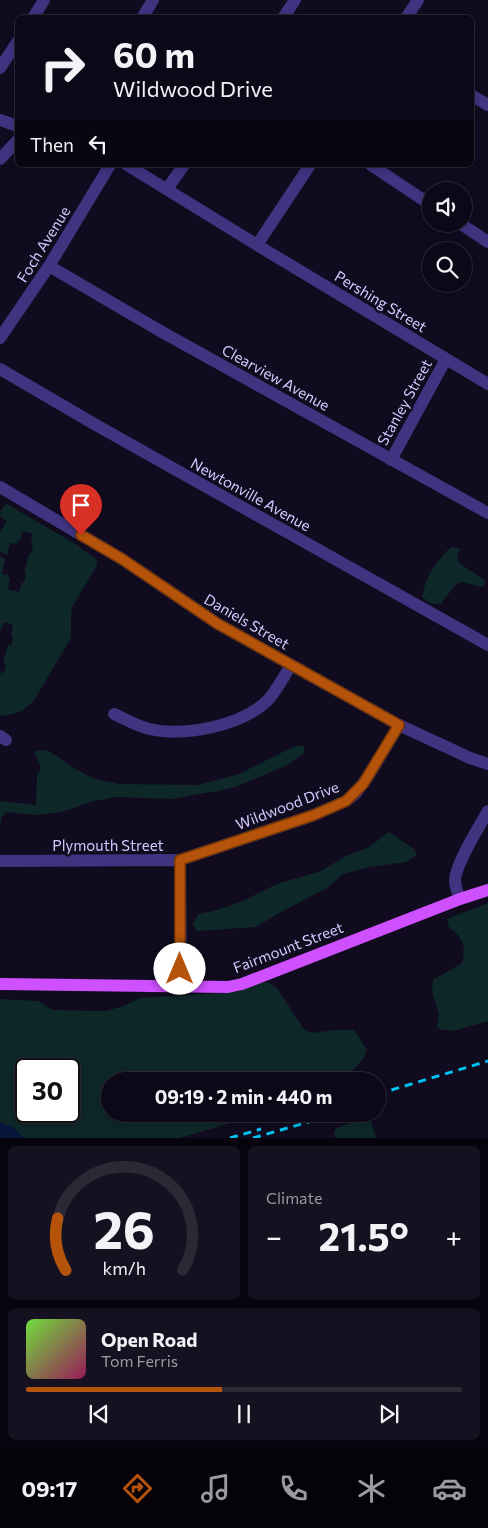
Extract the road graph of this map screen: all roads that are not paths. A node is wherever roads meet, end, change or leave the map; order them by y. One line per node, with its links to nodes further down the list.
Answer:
1 (44, 0): 5 (street)
2 (153, 0): 6 (street)
3 (295, 0): 7 (street)
4 (418, 0): 8 (street)
5 (35, 15)
6 (144, 15)
7 (285, 15)
8 (408, 15)
9 (15, 46): 10 (street)
10 (0, 68)
11 (474, 97): 12 (street)
12 (488, 105)
13 (0, 120): 14 (street)
14 (15, 125)
15 (15, 143): 16 (street)
16 (0, 159)
17 (109, 167): 27 (street, Foch Avenue)
18 (130, 167): 22 (street, Pershing Street)
19 (183, 167): 22 (street)
20 (309, 167): 26 (street)
21 (373, 167): 23 (street)
22 (168, 189): 26 (street, Pershing Street)
23 (422, 199)
24 (472, 232): 25 (street)
25 (488, 242)
26 (257, 245): 29 (street, Pershing Street)
27 (49, 266): 28 (street, Foch Avenue); 32 (street, Clearview Avenue)
28 (0, 338)
29 (446, 359): 31 (street, Pershing Street); 32 (street, Stanley Street)
30 (0, 369): 35 (street, Newtonville Avenue)
31 (488, 384)
32 (391, 460): 34 (street, Clearview Avenue)
33 (0, 487): 36 (street, Daniels Street)
34 (488, 514)
35 (488, 645)
36 (291, 665): 37 (street); 38 (street, Daniels Street)
37 (114, 714)
38 (399, 725): 39 (street, Daniels Street); 41 (street, Wildwood Drive)
39 (488, 764)
40 (488, 811): 44 (street)
41 (180, 860): 42 (street, Plymouth Street); 46 (street, Plymouth Street)
42 (0, 861)
43 (488, 890): 44 (main road, Fairmount Street)
44 (460, 899): 46 (main road, Fairmount Street)
45 (0, 984): 46 (main road, Fairmount Street)
46 (180, 987)

